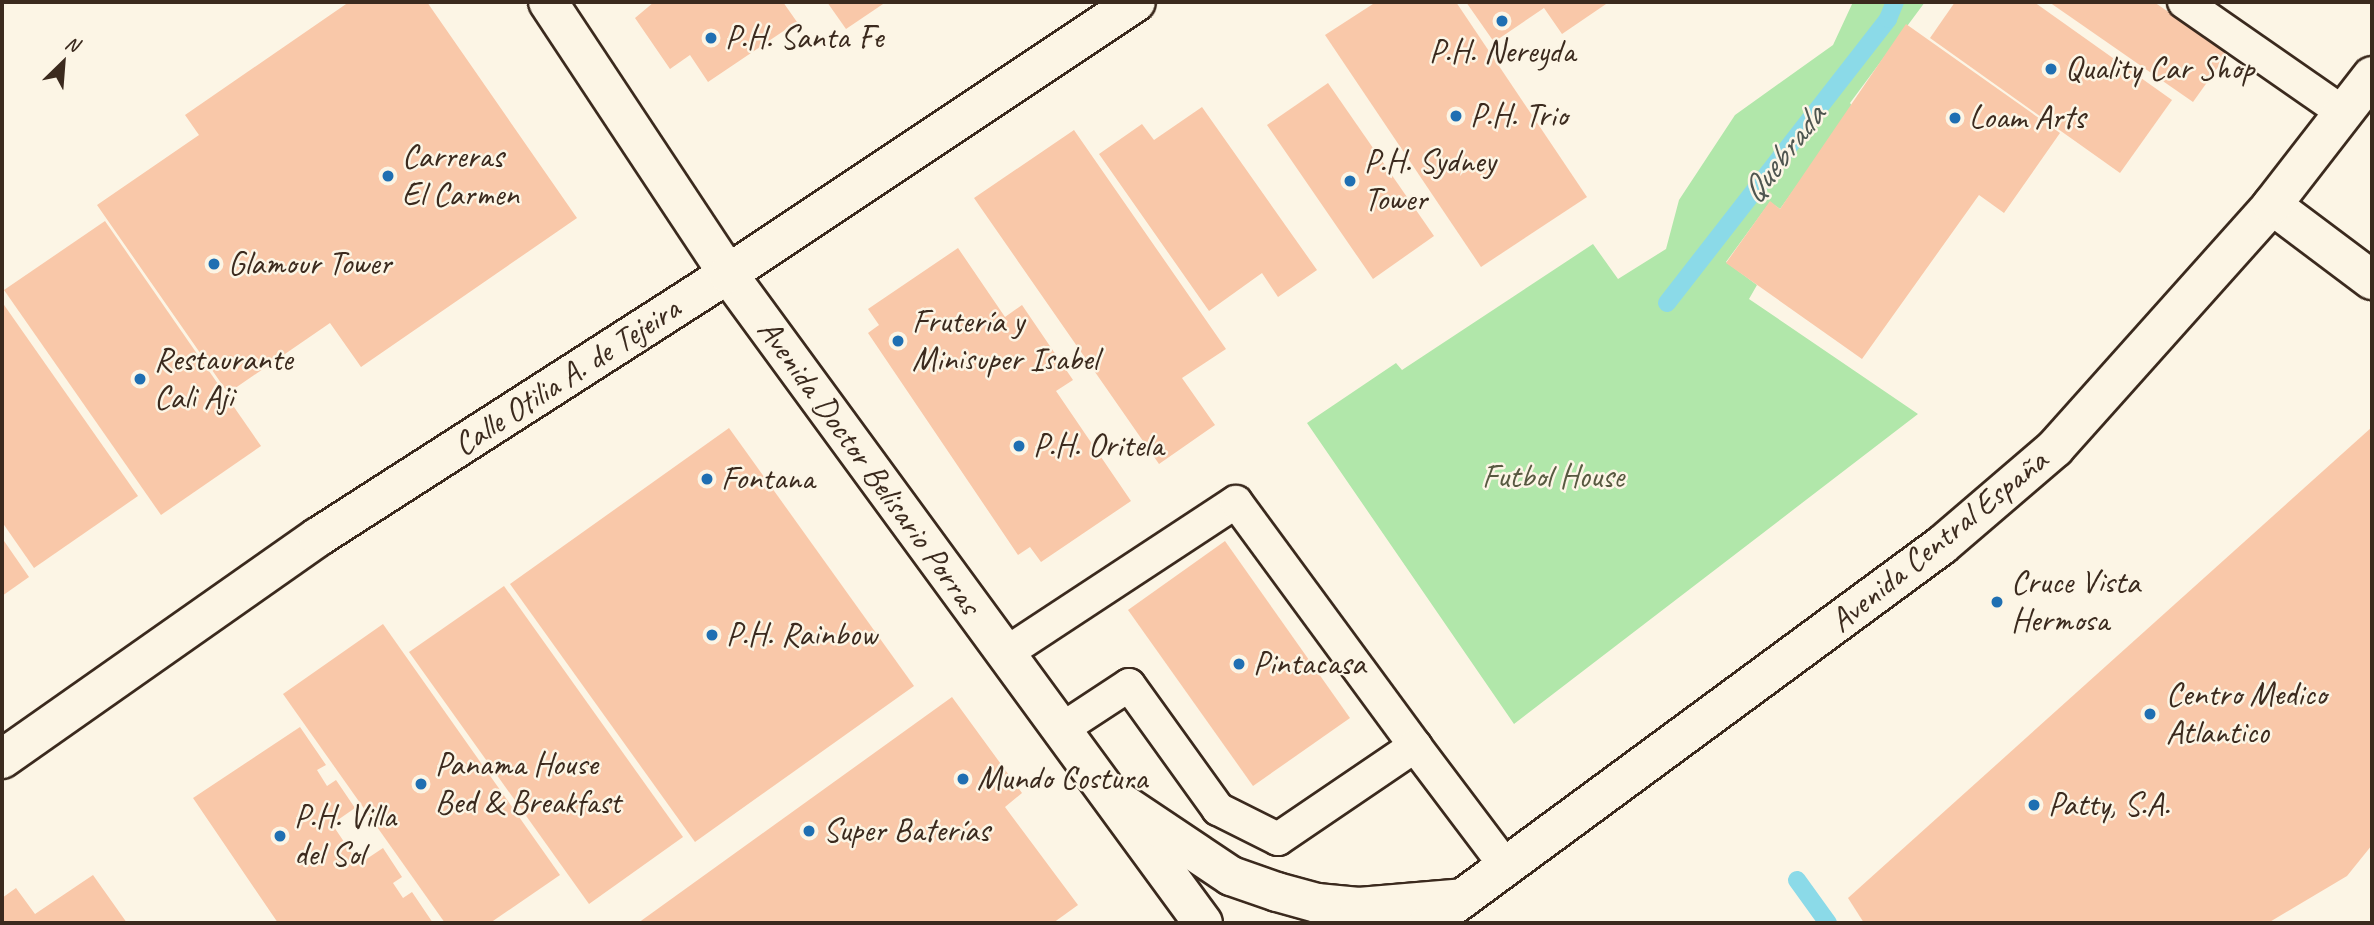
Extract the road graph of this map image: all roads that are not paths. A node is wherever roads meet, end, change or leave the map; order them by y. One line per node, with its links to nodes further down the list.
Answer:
1 (548, 2): 7 (street, Avenida Doctor Belisario Porras)
2 (1136, 2): 7 (street, Calle Otilia A. de Tejeira)
3 (2184, 2): 5 (lane)
4 (2372, 76): 5 (street, Avenida Central España)
5 (2344, 113): 6 (street, Avenida Central España)
6 (2272, 205): 8 (street); 14 (street, Avenida Central España)
7 (728, 274): 9 (street, Avenida Doctor Belisario Porras); 12 (street, Calle Otilia A. de Tejeira)
8 (2372, 280)
9 (1006, 653): 10 (street, Avenida Doctor Belisario Porras); 11 (lane)
10 (1062, 729): 11 (lane); 13 (street, Avenida Doctor Belisario Porras)
11 (1415, 746): 14 (lane)
12 (2, 759)
13 (1113, 797): 15 (street); 16 (street, Avenida Doctor Belisario Porras)
14 (1507, 869): 15 (street, Avenida Central España)
15 (1467, 911): 17 (street)
16 (1203, 923)
17 (1429, 923)

